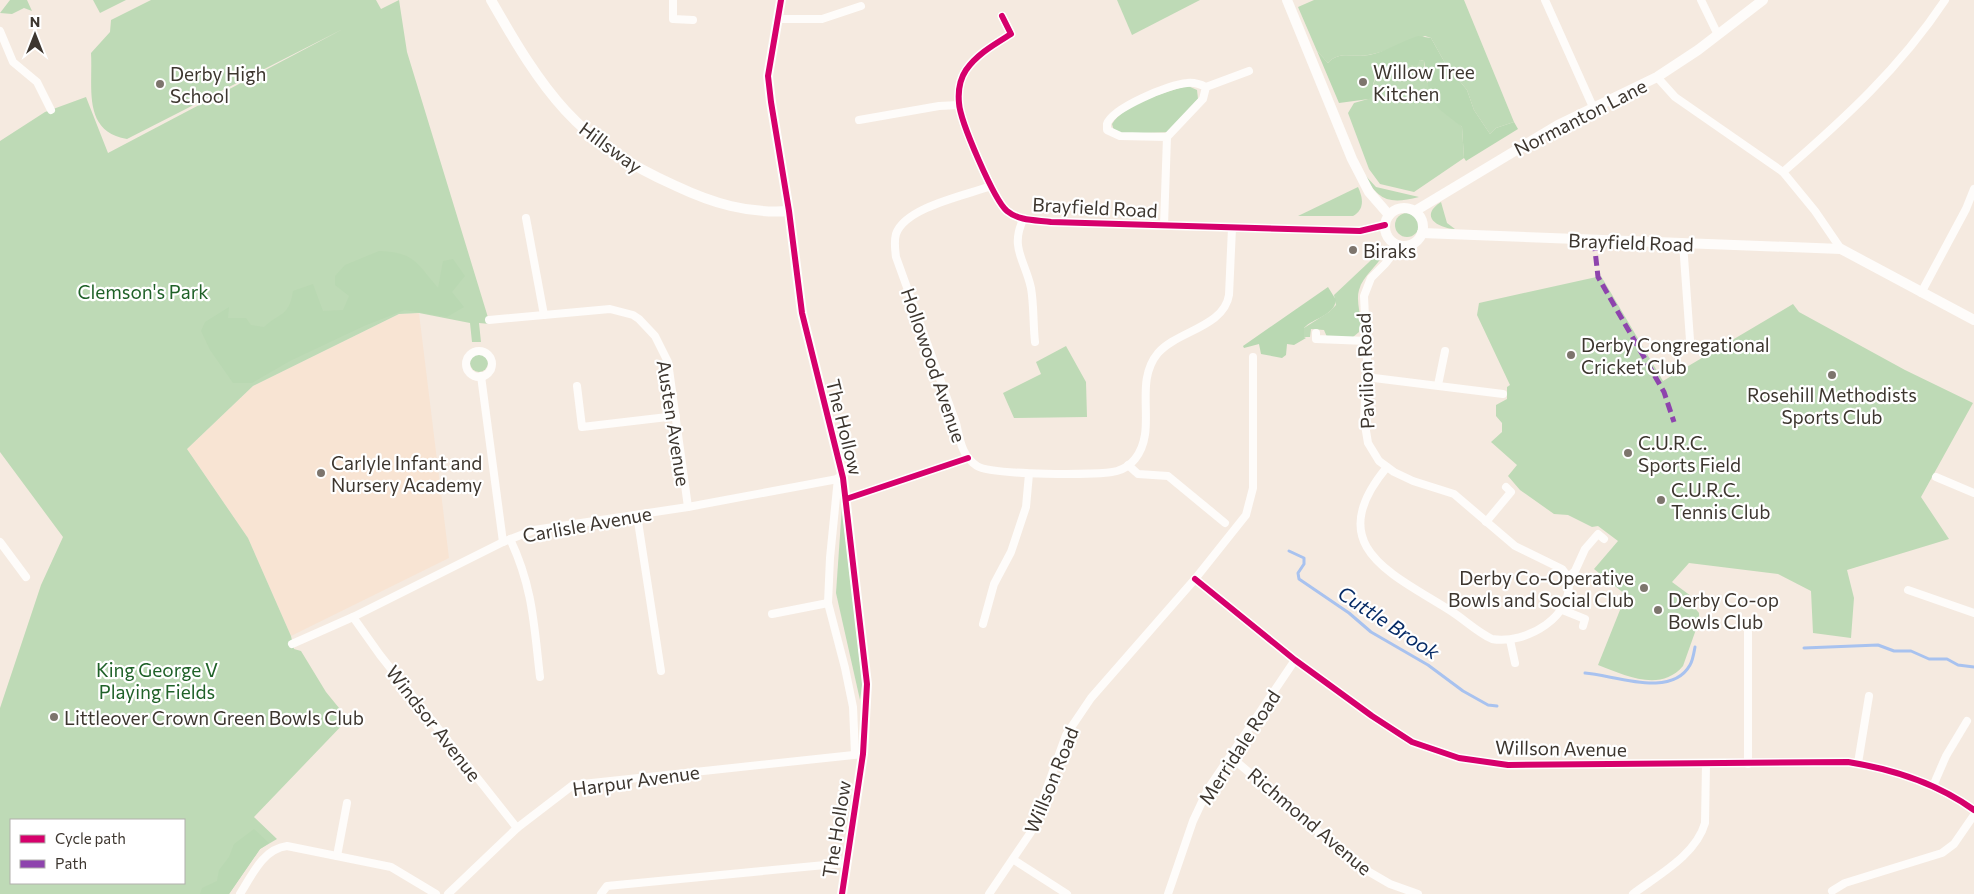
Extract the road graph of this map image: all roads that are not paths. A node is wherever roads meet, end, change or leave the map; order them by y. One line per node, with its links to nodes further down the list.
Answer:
1 (491, 0): 28 (street, Hillsway)
2 (673, 0): 12 (street)
3 (780, 0): 11 (street, The Hollow)
4 (1287, 0): 32 (street)
5 (1545, 0): 21 (street)
6 (1701, 0): 14 (street)
7 (1763, 0): 14 (street)
8 (1945, 0): 25 (street)
9 (861, 6): 11 (street)
10 (1002, 16): 20 (street, Brayfield Road)
11 (779, 19): 28 (street, The Hollow)
12 (693, 20)
13 (0, 31): 15 (street)
14 (1718, 35): 18 (street)
15 (18, 67): 17 (street); 22 (street)
16 (1249, 71): 19 (street)
17 (12, 74)
18 (1657, 78): 21 (street, Normanton Lane); 25 (street, Normanton Lane)
19 (1206, 87): 24 (street); 24 (street)
20 (959, 105): 23 (street); 26 (street, Brayfield Road)
21 (1593, 107): 29 (street, Normanton Lane)
22 (51, 110)
23 (859, 120)
24 (1167, 137): 33 (street)
25 (1783, 172): 38 (street, Normanton Lane)
26 (991, 186): 31 (street, Brayfield Road); 57 (street, Hollowood Avenue)
27 (1974, 189): 39 (street)
28 (789, 211): 58 (street, The Hollow)
29 (1415, 211): 32 (street); 35 (street)
30 (526, 218): 40 (street)
31 (1024, 218): 33 (street, Brayfield Road); 46 (street)
32 (1387, 220): 34 (street, Brayfield Road); 37 (street)
33 (1164, 225): 34 (street, Brayfield Road)
34 (1232, 228): 55 (street)
35 (1422, 233): 36 (street, Brayfield Road); 37 (street)
36 (1683, 243): 38 (street, Brayfield Road); 44 (street)
37 (1400, 245): 45 (street, Pavilion Road)
38 (1841, 249): 39 (street)
39 (1922, 293): 42 (street)
40 (544, 315): 41 (street, Austen Avenue); 54 (street, Austen Avenue)
41 (488, 320)
42 (1974, 320)
43 (1316, 333): 45 (street)
44 (1690, 340)
45 (1367, 341): 50 (street, Pavilion Road)
46 (1035, 342)
47 (1445, 351): 51 (street)
48 (1253, 357): 73 (street, Willson Road)
49 (481, 376): 67 (street)
50 (1366, 377): 51 (street); 56 (street, Pavilion Road)
51 (1438, 385): 53 (street)
52 (577, 386): 54 (street)
53 (1503, 394)
54 (676, 416): 62 (street, Austen Avenue)
55 (1128, 465): 57 (street, Hollowood Avenue); 65 (street)
56 (1387, 467): 64 (street, Pavilion Road); 83 (street)
57 (1029, 474): 81 (street)
58 (841, 478): 62 (street, Carlisle Avenue); 75 (street); 91 (street, The Hollow)
59 (1936, 478): 61 (street)
60 (1506, 487): 64 (street)
61 (1974, 493)
62 (688, 507): 63 (street, Carlisle Avenue)
63 (637, 515): 67 (street, Carlisle Avenue); 87 (street)
64 (1486, 522): 72 (street, Pavilion Road)
65 (1225, 523)
66 (1604, 539): 72 (street)
67 (507, 540): 79 (street, Carlisle Avenue); 88 (street)
68 (0, 542): 69 (street)
69 (8, 552): 70 (street); 71 (street)
70 (0, 558)
71 (26, 577)
72 (1568, 577): 76 (street)
73 (1194, 579): 85 (street, Willson Avenue); 102 (street, Willson Road)
74 (1908, 590): 77 (street)
75 (828, 603): 78 (street); 91 (street)
76 (1560, 609): 82 (street); 83 (street)
77 (1974, 613)
78 (772, 614)
79 (353, 617): 84 (street, Carlisle Avenue); 100 (street, Windsor Avenue)
80 (1748, 620): 95 (street)
81 (983, 624)
82 (1583, 626)
83 (1510, 640): 86 (street)
84 (292, 644)
85 (1295, 660): 92 (street, Merridale Road); 94 (street, Willson Avenue)
86 (1515, 663)
87 (661, 671)
88 (540, 677)
89 (1869, 696): 93 (street)
90 (1967, 721): 96 (street)
91 (859, 754): 100 (street, Harpur Avenue); 103 (street, The Hollow)
92 (1231, 757): 112 (street, Merridale Road); 113 (street, Richmond Avenue)
93 (1858, 763): 95 (street, Willson Avenue); 96 (street, Willson Avenue)
94 (1706, 764): 95 (street, Willson Avenue); 114 (street)
95 (1748, 764)
96 (1933, 786): 98 (street, Willson Avenue)
97 (347, 803): 101 (street)
98 (1974, 810)
99 (1974, 815): 104 (street)
100 (516, 828): 107 (street, Harpur Avenue)
101 (337, 856): 105 (street); 106 (street)
102 (1014, 860): 110 (street, Willson Road); 111 (street)
103 (846, 863): 108 (street); 109 (street, The Hollow)
104 (1832, 891)
105 (240, 894)
106 (436, 894)
107 (448, 894)
108 (601, 894)
109 (842, 894)
110 (989, 894)
111 (1067, 894)
112 (1168, 894)
113 (1418, 894)
114 (1633, 894)

